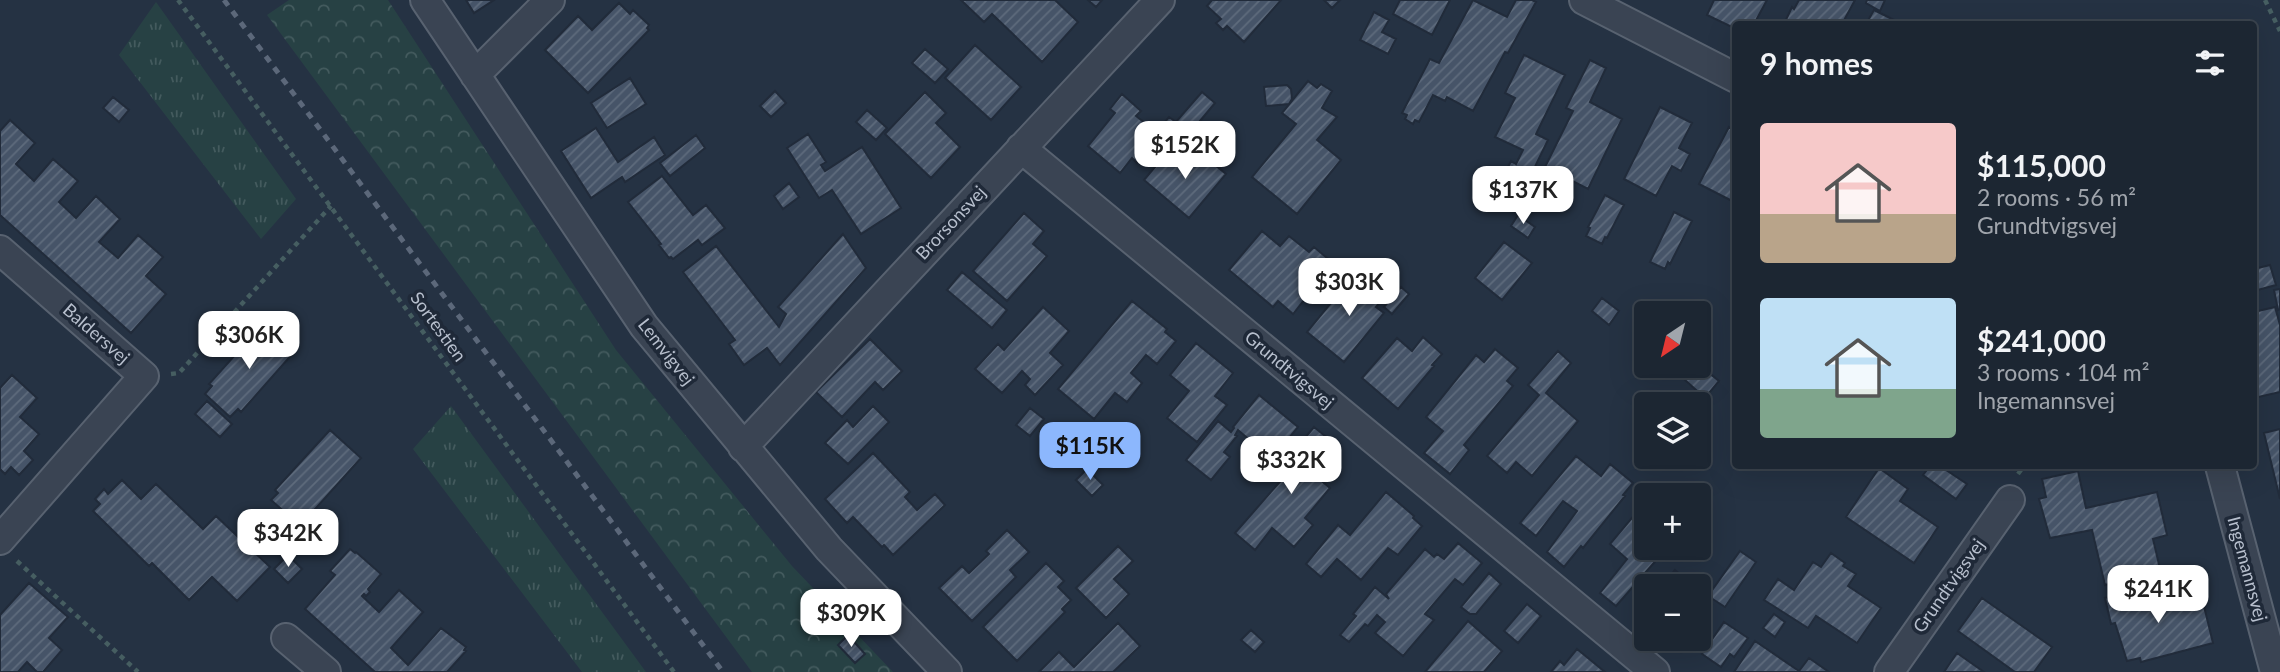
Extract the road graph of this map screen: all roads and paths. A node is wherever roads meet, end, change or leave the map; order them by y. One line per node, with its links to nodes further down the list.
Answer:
1 (178, 0): 11 (path, Sortestien)
2 (425, 0): 8 (street, Lemvigvej)
3 (550, 0): 8 (street)
4 (1160, 0): 10 (street, Brorsonsvej)
5 (1584, 0): 9 (street)
6 (2265, 0): 7 (path)
7 (2280, 32)
8 (475, 75): 14 (street, Lemvigvej)
9 (1732, 76)
10 (1021, 148): 14 (street, Brorsonsvej); 23 (street, Grundtvigsvej)
11 (331, 206): 13 (path); 21 (path, Sortestien)
12 (0, 250): 13 (street, Baldersvej)
13 (144, 376): 17 (street, Baldersvej)
14 (743, 447): 22 (street, Lemvigvej)
15 (2221, 469): 25 (street, Ingemannsvej)
16 (2010, 500): 24 (street, Grundtvigsvej)
17 (7, 529): 19 (path)
18 (286, 638): 20 (street)
19 (138, 672)
20 (326, 672)
21 (674, 672)
22 (947, 672)
23 (1655, 672)
24 (1889, 672)
25 (2275, 672)

